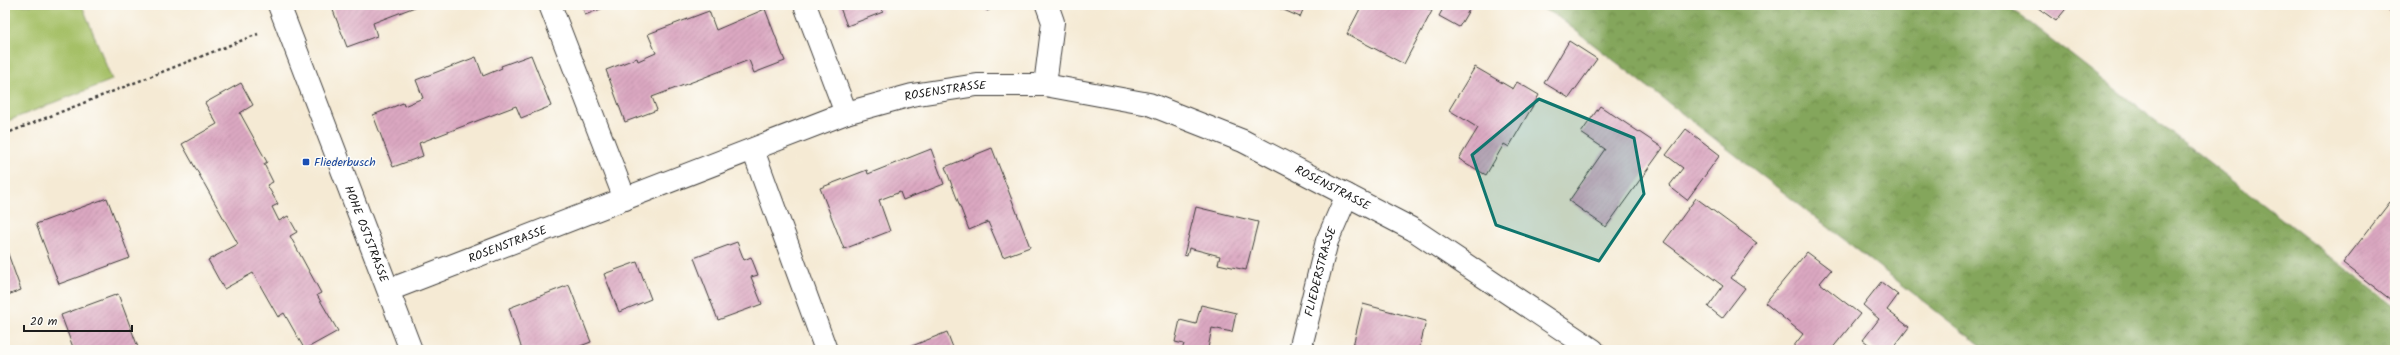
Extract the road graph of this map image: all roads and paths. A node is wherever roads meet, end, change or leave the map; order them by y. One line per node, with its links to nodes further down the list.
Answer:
1 (550, 5): 10 (street)
2 (805, 5): 6 (street)
3 (1047, 5): 5 (street)
4 (282, 14): 7 (path); 11 (street, HOHE OSTSTRASSE)
5 (1045, 85): 6 (street, ROSENSTRASSE); 9 (street, ROSENSTRASSE)
6 (846, 114): 8 (street, ROSENSTRASSE)
7 (5, 134)
8 (753, 150): 10 (street, ROSENSTRASSE); 13 (street)
9 (1347, 195): 14 (street, FLIEDERSTRASSE); 15 (street, ROSENSTRASSE)
10 (625, 199): 11 (street, ROSENSTRASSE)
11 (389, 290): 12 (street, HOHE OSTSTRASSE)
12 (411, 350)
13 (826, 350)
14 (1300, 350)
15 (1593, 350)

